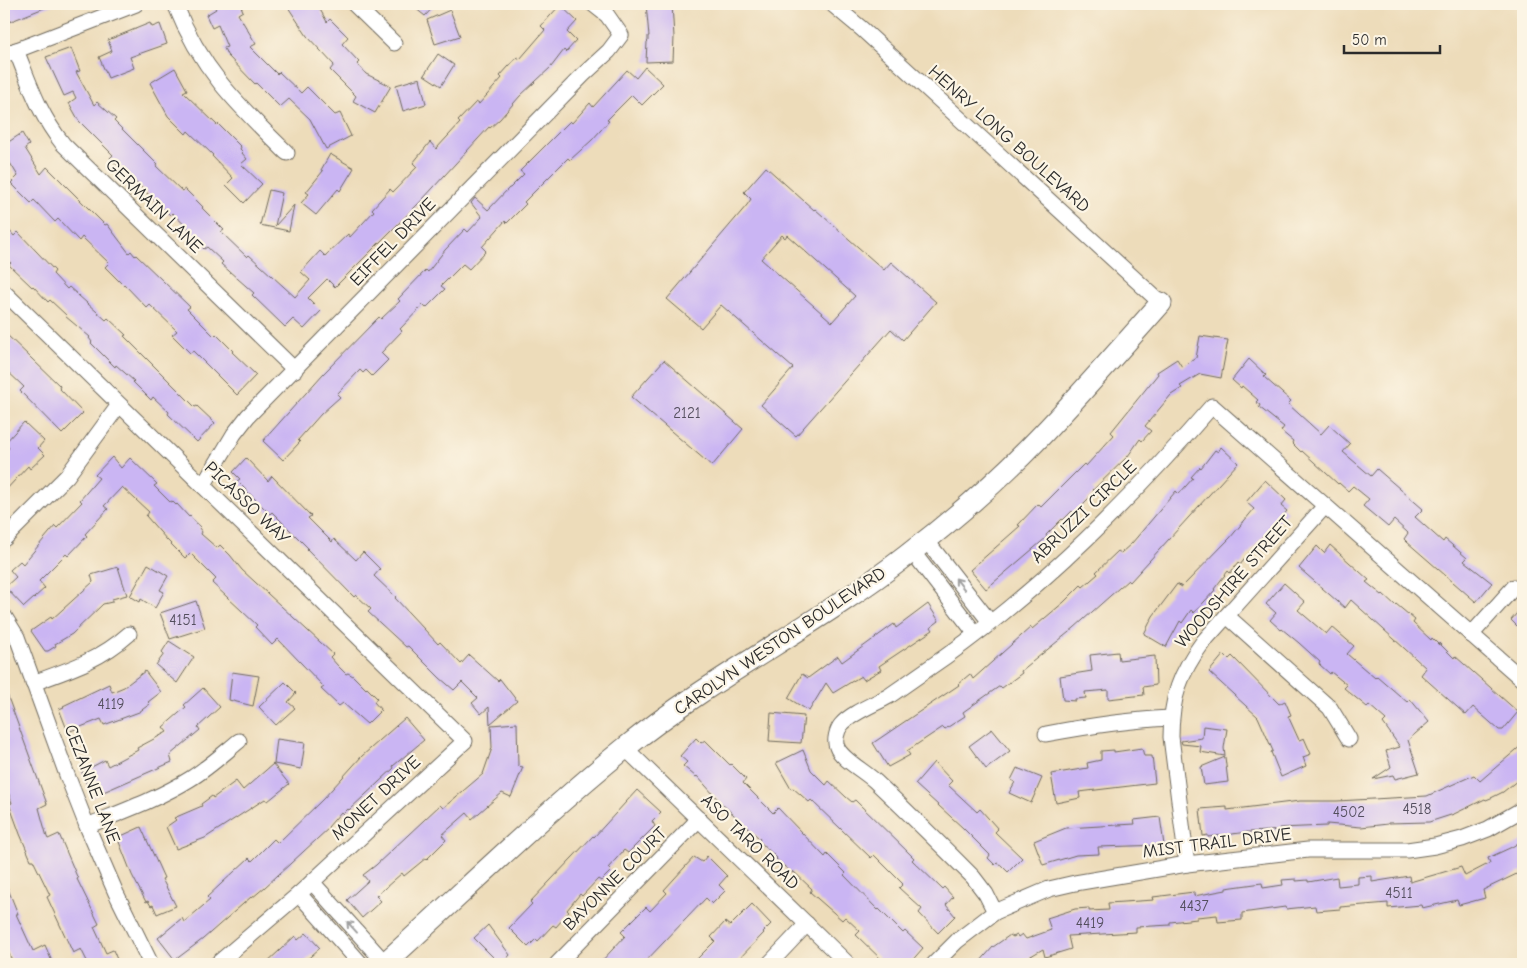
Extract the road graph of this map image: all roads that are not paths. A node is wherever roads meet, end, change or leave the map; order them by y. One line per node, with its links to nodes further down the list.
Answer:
1 (136, 4): 7 (street)
2 (176, 4): 8 (street)
3 (354, 4): 6 (street)
4 (593, 4): 11 (street, EIFFEL DRIVE)
5 (832, 4): 10 (street, HENRY LONG BOULEVARD)
6 (394, 43)
7 (10, 52): 11 (street, GERMAIN LANE)
8 (287, 153)
9 (4, 292): 12 (street, PICASSO WAY)
10 (1160, 303): 16 (street, CAROLYN WESTON BOULEVARD)
11 (295, 370): 13 (street, EIFFEL DRIVE)
12 (120, 405): 13 (street, PICASSO WAY); 15 (street)
13 (203, 486): 30 (street, PICASSO WAY)
14 (1325, 506): 19 (street, WOODSHIRE STREET); 20 (street, ABRUZZI CIRCLE); 23 (street, ABRUZZI CIRCLE)
15 (4, 539)
16 (919, 546): 20 (street, one-way to 16); 21 (street); 31 (street, CAROLYN WESTON BOULEVARD)
17 (1514, 587): 23 (street)
18 (4, 616): 25 (street, CEZANNE LANE)
19 (1227, 616): 26 (street, WOODSHIRE STREET); 28 (street)
20 (990, 622): 21 (street, ABRUZZI CIRCLE)
21 (975, 633): 38 (street, ABRUZZI CIRCLE)
22 (129, 634): 25 (street)
23 (1471, 635): 24 (street, ABRUZZI CIRCLE)
24 (1523, 680)
25 (33, 683): 34 (street, CEZANNE LANE)
26 (1171, 718): 27 (street); 35 (street, WOODSHIRE STREET)
27 (1046, 734)
28 (1349, 739)
29 (239, 741): 34 (street)
30 (465, 741): 36 (street, MONET DRIVE)
31 (625, 748): 33 (street, ASO TARO ROAD); 43 (street, CAROLYN WESTON BOULEVARD)
32 (1523, 809): 35 (street, MIST TRAIL DRIVE)
33 (700, 819): 39 (street, ASO TARO ROAD); 44 (street, BAYONNE COURT)
34 (87, 826): 40 (street, CEZANNE LANE)
35 (1187, 864): 38 (street, MIST TRAIL DRIVE)
36 (312, 882): 37 (street, MONET DRIVE); 43 (street, one-way to 36)
37 (299, 894): 41 (street, MONET DRIVE); 42 (street)
38 (996, 912): 47 (street, MIST TRAIL DRIVE)
39 (807, 924): 45 (street); 46 (street, ASO TARO ROAD)
40 (151, 964)
41 (217, 964)
42 (362, 964)
43 (384, 964)
44 (557, 964)
45 (769, 964)
46 (848, 964)
47 (934, 964)

